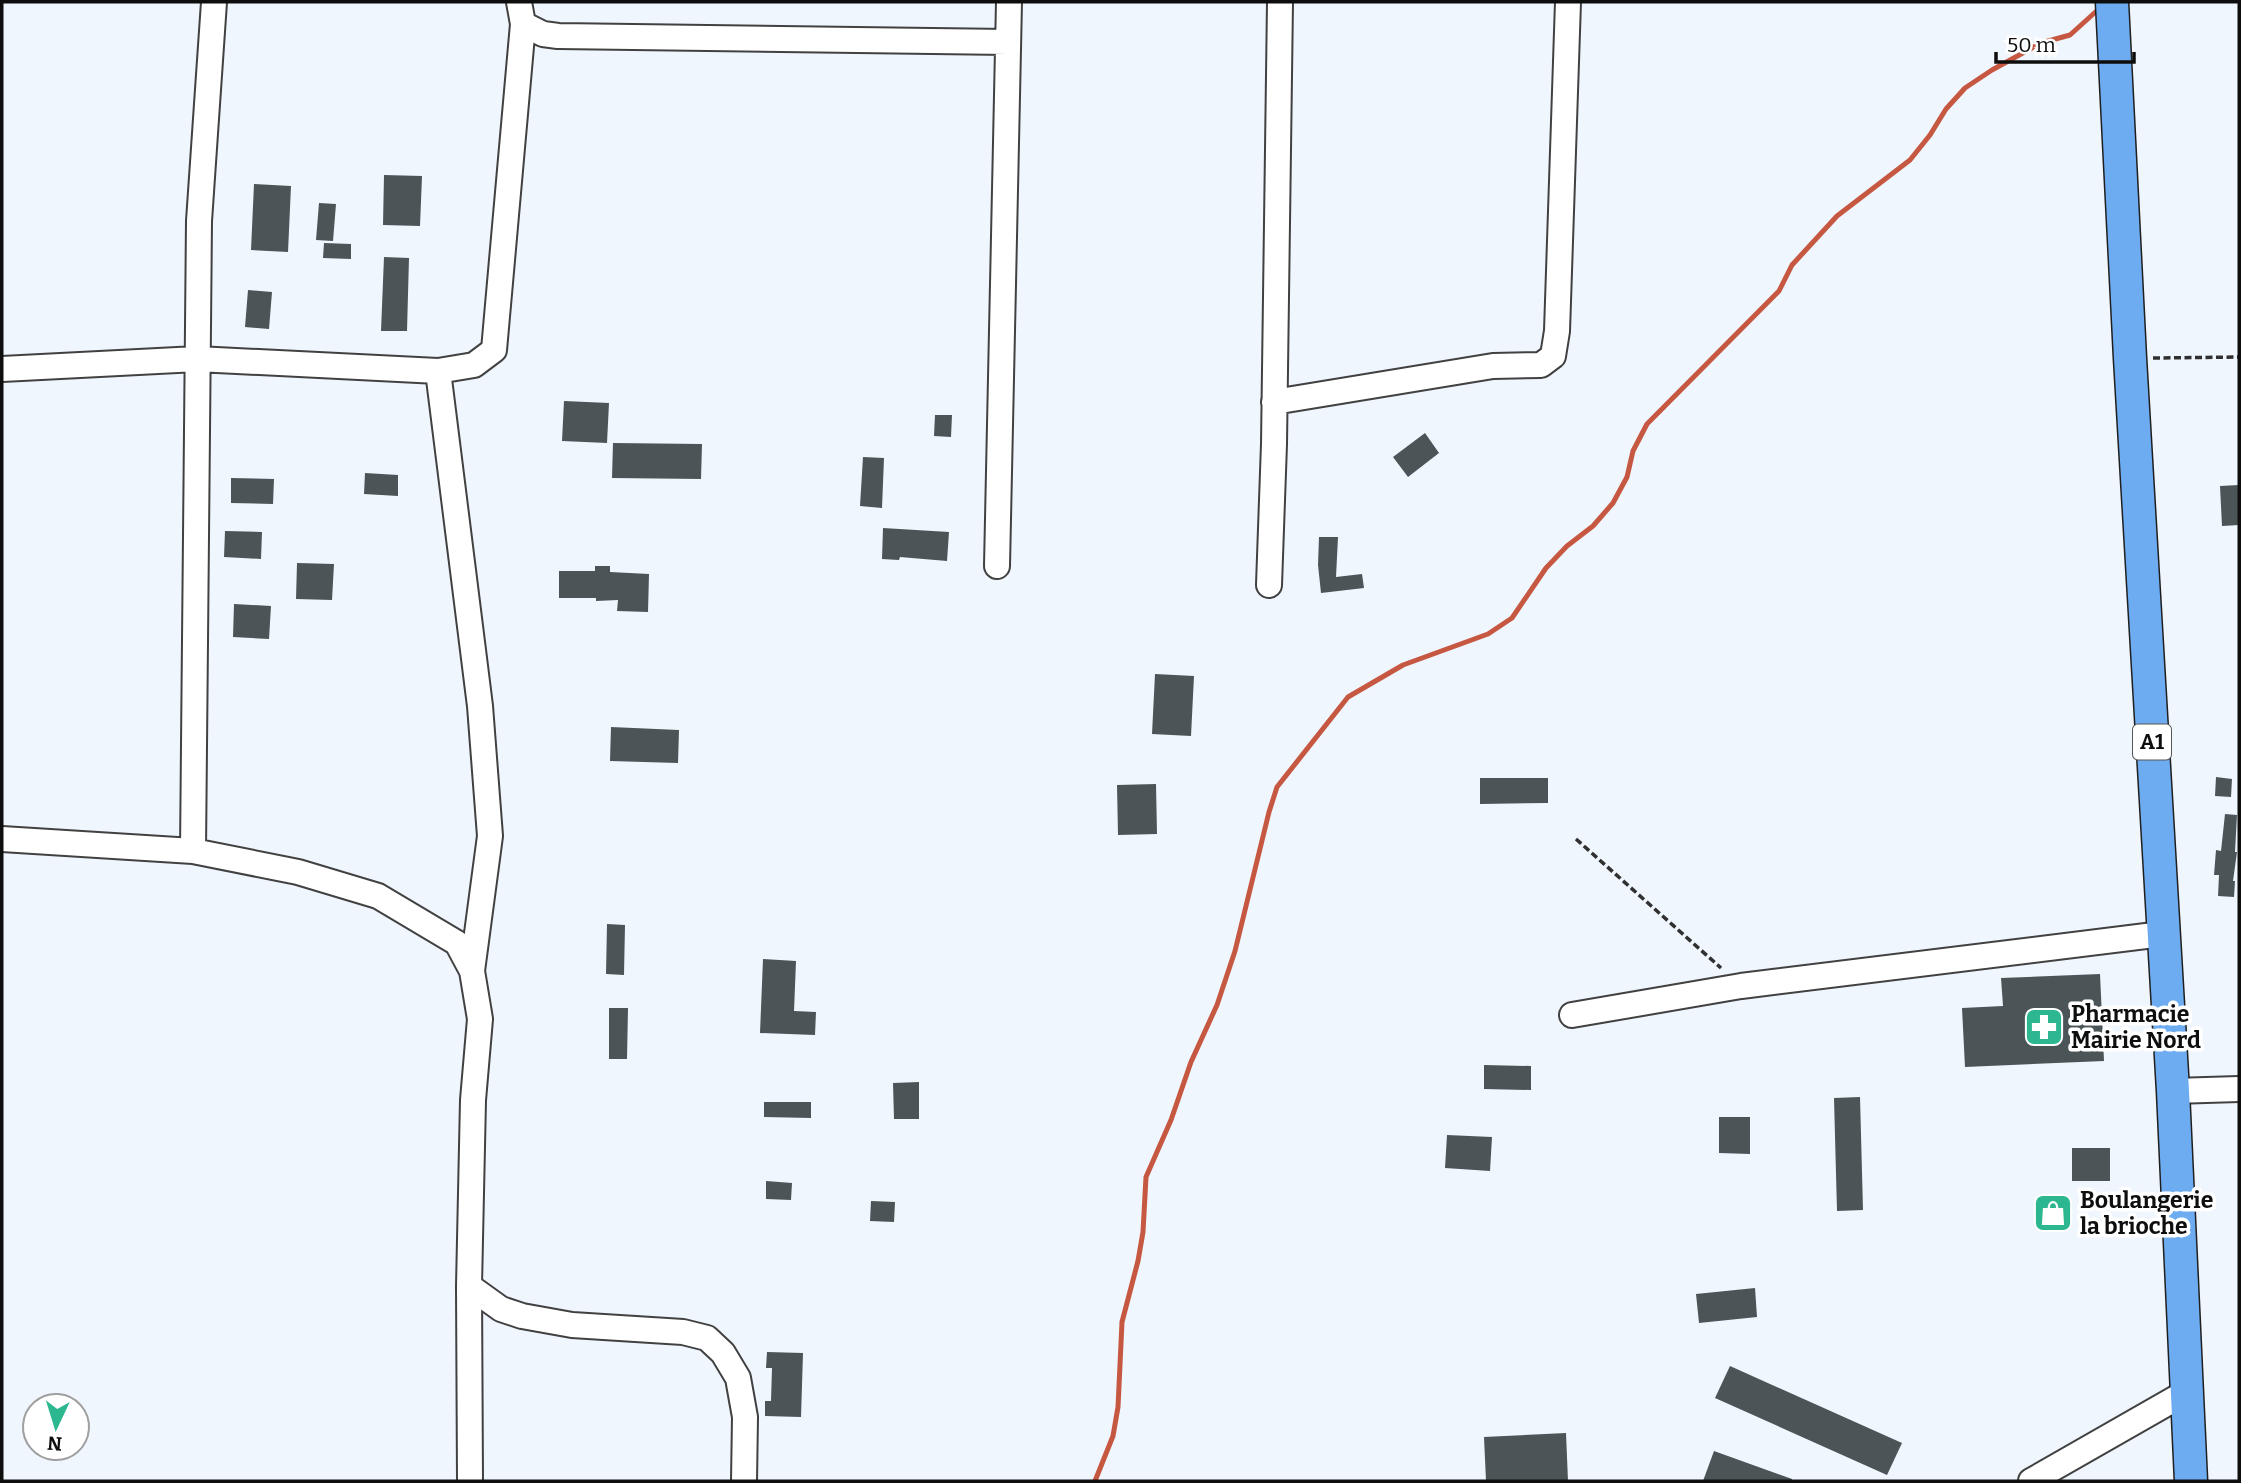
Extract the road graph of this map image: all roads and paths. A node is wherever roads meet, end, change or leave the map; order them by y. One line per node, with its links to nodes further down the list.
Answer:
1 (214, 2): 10 (street)
2 (1009, 2): 7 (street)
3 (1280, 2): 13 (street)
4 (1568, 2): 13 (street)
5 (2112, 2): 9 (main road, A1)
6 (521, 13): 7 (street); 12 (street)
7 (1008, 42): 14 (street)
8 (2239, 357): 9 (path)
9 (2130, 358): 19 (main road, A1)
10 (197, 359): 11 (street); 12 (street); 18 (street)
11 (2, 369)
12 (438, 371): 20 (street)
13 (1274, 402): 15 (street)
14 (997, 566)
15 (1269, 586)
16 (2, 839): 18 (street)
17 (1576, 839): 21 (path)
18 (193, 851): 20 (street)
19 (2162, 934): 21 (street); 24 (main road, A1)
20 (472, 971): 25 (street)
21 (1741, 986): 22 (street)
22 (1572, 1015)
23 (2239, 1089): 24 (street)
24 (2173, 1091): 26 (main road, A1)
25 (469, 1286): 27 (street); 28 (street)
26 (2185, 1393): 29 (street); 30 (main road, A1)
27 (470, 1481)
28 (744, 1481)
29 (2031, 1481)
30 (2191, 1481)

